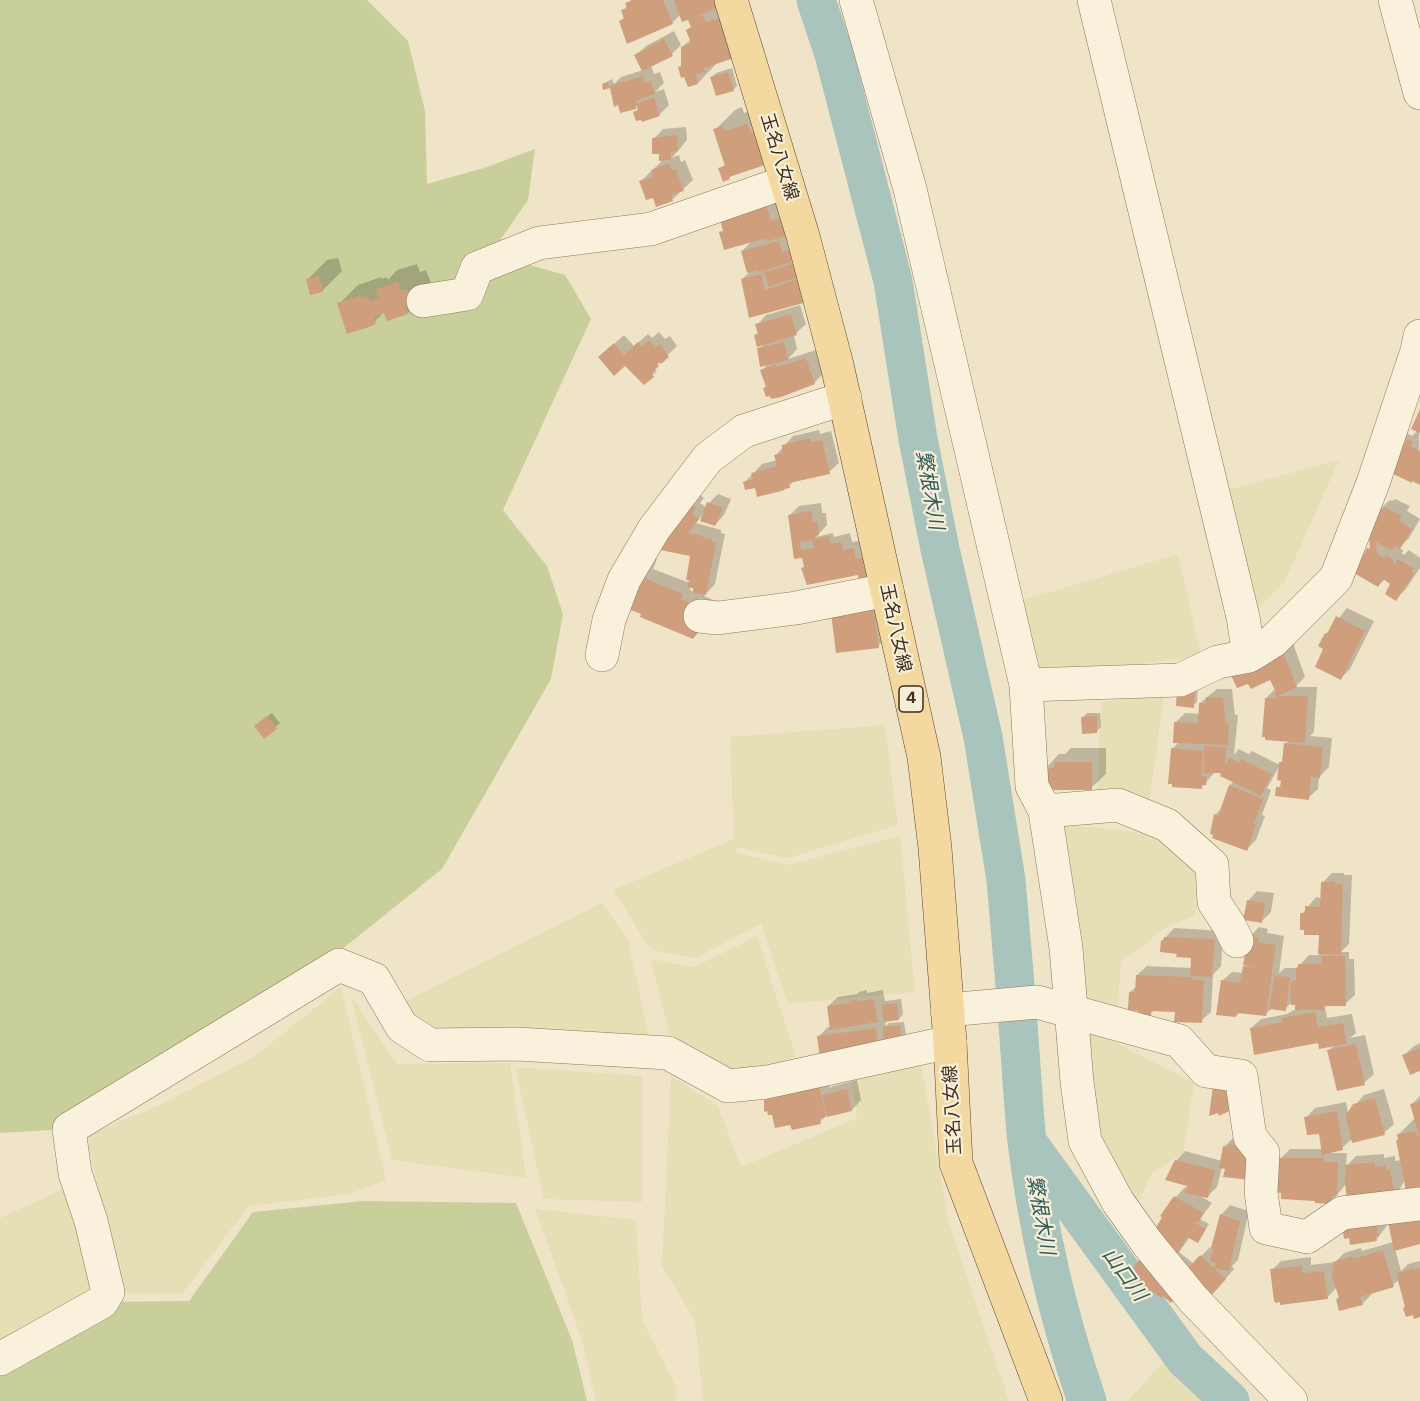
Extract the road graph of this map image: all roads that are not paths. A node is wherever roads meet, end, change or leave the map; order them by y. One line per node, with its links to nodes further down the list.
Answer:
1 (731, 0): 6 (main road, 玉名八女線 / 4)
2 (856, 0): 15 (street)
3 (1094, 0): 14 (street)
4 (1395, 0): 5 (street)
5 (1420, 93)
6 (786, 182): 7 (street); 9 (main road, 玉名八女線 / 4)
7 (423, 301)
8 (1420, 336): 14 (street)
9 (847, 409): 10 (street); 11 (main road, 玉名八女線 / 4); 13 (street)
10 (784, 439)
11 (887, 590): 12 (street); 19 (main road, 玉名八女線 / 4)
12 (700, 616)
13 (602, 655)
14 (1249, 656): 15 (street)
15 (1026, 685): 16 (street)
16 (1045, 811): 17 (street); 18 (street)
17 (1237, 940)
18 (1071, 1011): 19 (street); 20 (street); 23 (street)
19 (949, 1026): 21 (street); 22 (main road, 玉名八女線 / 4)
20 (1420, 1204)
21 (0, 1359)
22 (1046, 1401)
23 (1292, 1401)

